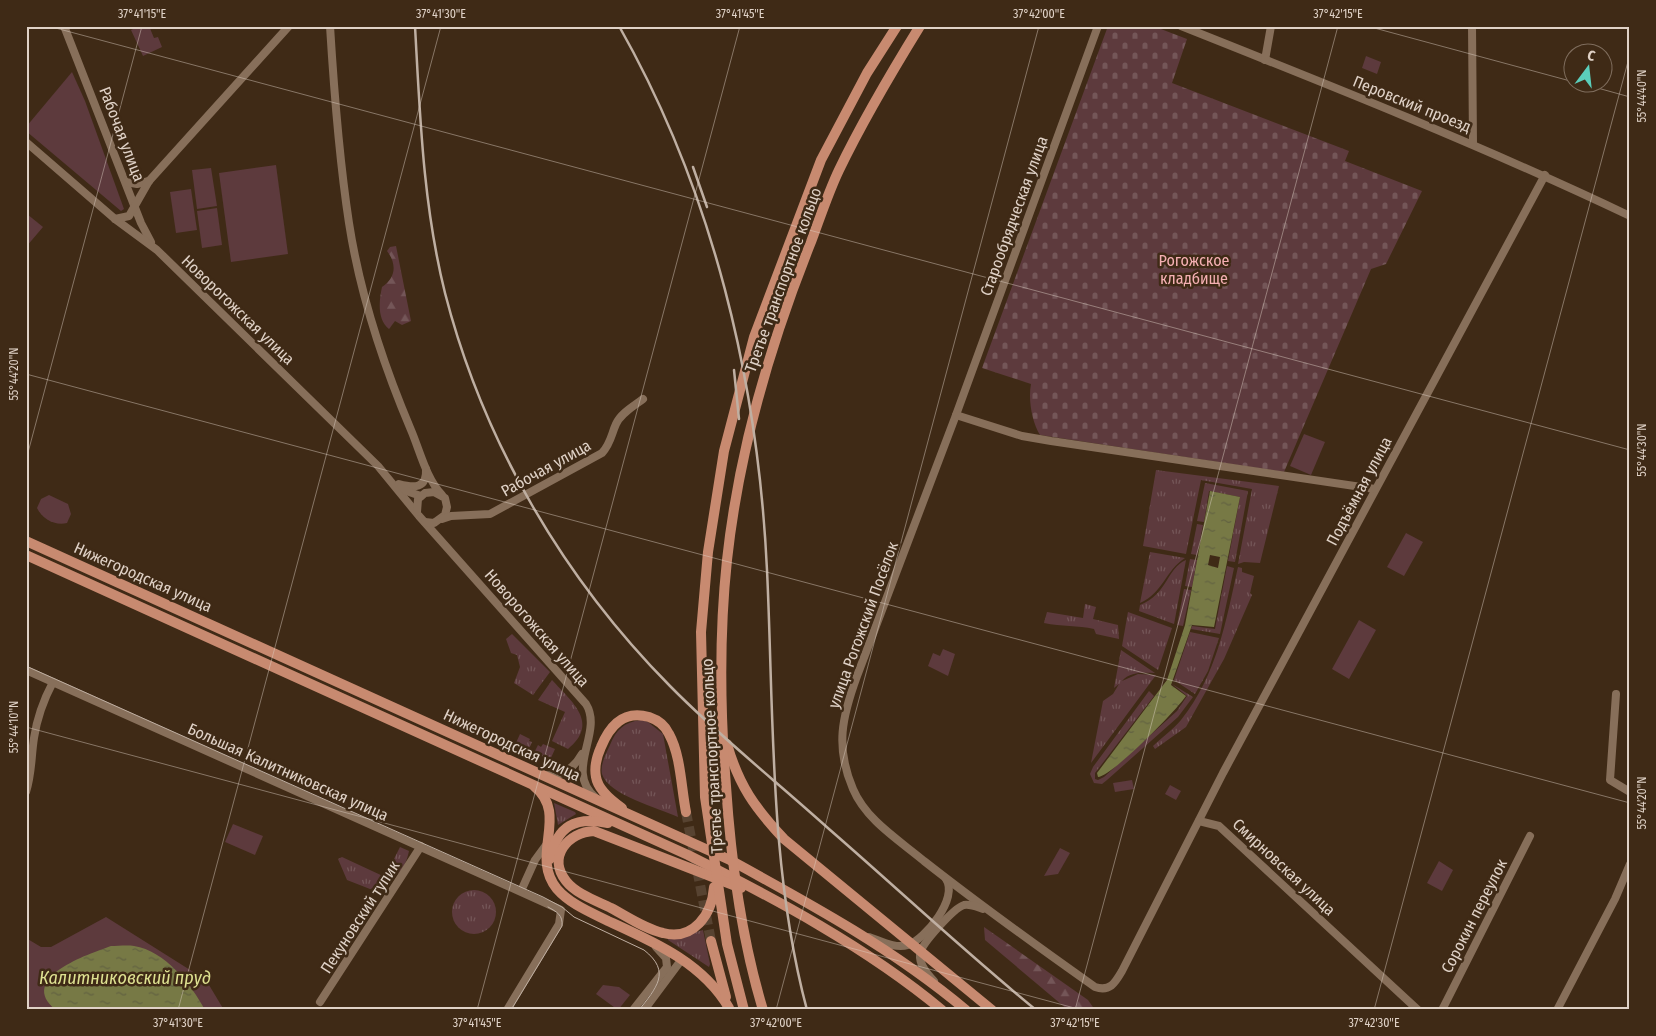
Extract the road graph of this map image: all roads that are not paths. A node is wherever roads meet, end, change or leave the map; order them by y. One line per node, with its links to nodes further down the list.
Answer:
1 (64, 26): 15 (street, Рабочая улица)
2 (289, 26): 14 (street)
3 (897, 26): 56 (main road, Третье транспортное кольцо)
4 (920, 26): 40 (main road, Третье транспортное кольцо)
5 (1098, 26): 21 (street, Старообрядческая улица)
6 (1181, 26): 10 (street, Перовский проезд)
7 (1271, 26): 10 (street)
8 (1472, 26): 12 (street)
9 (329, 27): 22 (street)
10 (1265, 60): 12 (street, Перовский проезд)
11 (26, 142): 18 (street, Новорогожская улица)
12 (1473, 144): 13 (street, Перовский проезд)
13 (1545, 175): 17 (street, Перовский проезд); 26 (street, Подъёмная улица)
14 (149, 181): 15 (street); 16 (street)
15 (126, 182): 16 (street, Рабочая улица)
16 (135, 207): 18 (street); 19 (street, Рабочая улица)
17 (1630, 216)
18 (115, 219): 19 (street, Новорогожская улица)
19 (157, 250): 23 (street, Новорогожская улица)
20 (643, 399): 31 (street, Рабочая улица)
21 (956, 415): 26 (street); 57 (street, улица Рогожский Посёлок)
22 (426, 465): 24 (street); 25 (street)
23 (386, 476): 25 (street); 30 (street, Новорогожская улица)
24 (432, 481): 27 (street); 28 (street)
25 (399, 484): 27 (street)
26 (1375, 488): 49 (street, Подъёмная улица)
27 (423, 494): 28 (street); 30 (street)
28 (442, 495): 29 (street)
29 (447, 502): 31 (street); 32 (street)
30 (417, 512): 33 (street, Новорогожская улица)
31 (465, 516): 32 (street, Рабочая улица)
32 (440, 520): 33 (street); 34 (street)
33 (425, 522): 34 (street, Новорогожская улица)
34 (437, 534): 41 (street, Новорогожская улица)
35 (26, 541): 42 (main road, Нижегородская улица)
36 (26, 555): 43 (main road, Нижегородская улица)
37 (26, 670): 38 (street, Большая Калитниковская улица)
38 (53, 682): 44 (street); 52 (street, Большая Калитниковская улица)
39 (1616, 694): 45 (street)
40 (720, 698): 73 (main road, Третье транспортное кольцо); 77 (main road)
41 (584, 750): 42 (street); 46 (street)
42 (540, 774): 46 (main road, Нижегородская улица)
43 (528, 781): 50 (main road, Нижегородская улица); 53 (main road)
44 (26, 792)
45 (1630, 792)
46 (606, 805): 48 (main road, Нижегородская улица)
47 (686, 812): 48 (main road)
48 (640, 819): 61 (main road, Нижегородская улица)
49 (1199, 821): 60 (street, улица Рогожский Посёлок); 78 (street, Смирновская улица)
50 (638, 833): 55 (main road); 59 (main road, Нижегородская улица)
51 (1530, 836): 79 (street, Сорокин переулок)
52 (421, 846): 58 (street, Большая Калитниковская улица); 67 (street, Пекуновский тупик)
53 (546, 846): 55 (main road); 58 (street)
54 (1630, 864): 80 (street)
55 (549, 873): 62 (main road)
56 (715, 876): 59 (main road); 72 (main road, Третье транспортное кольцо)
57 (943, 876): 60 (street, улица Рогожский Посёлок); 61 (street)
58 (521, 891): 69 (street, Большая Калитниковская улица)
59 (772, 900): 66 (main road, Нижегородская улица)
60 (987, 910): 65 (street)
61 (862, 934): 65 (main road, Нижегородская улица)
62 (647, 939): 64 (main road); 70 (street)
63 (711, 941): 68 (main road)
64 (682, 959): 68 (main road); 71 (street)
65 (940, 988): 76 (main road, Нижегородская улица)
66 (920, 992): 74 (main road); 75 (main road, Нижегородская улица)
67 (320, 1002)
68 (729, 1009)
69 (507, 1010)
70 (633, 1010)
71 (644, 1010)
72 (744, 1010)
73 (763, 1010)
74 (933, 1010)
75 (942, 1010)
76 (966, 1010)
77 (992, 1010)
78 (1418, 1010)
79 (1442, 1010)
80 (1557, 1010)

